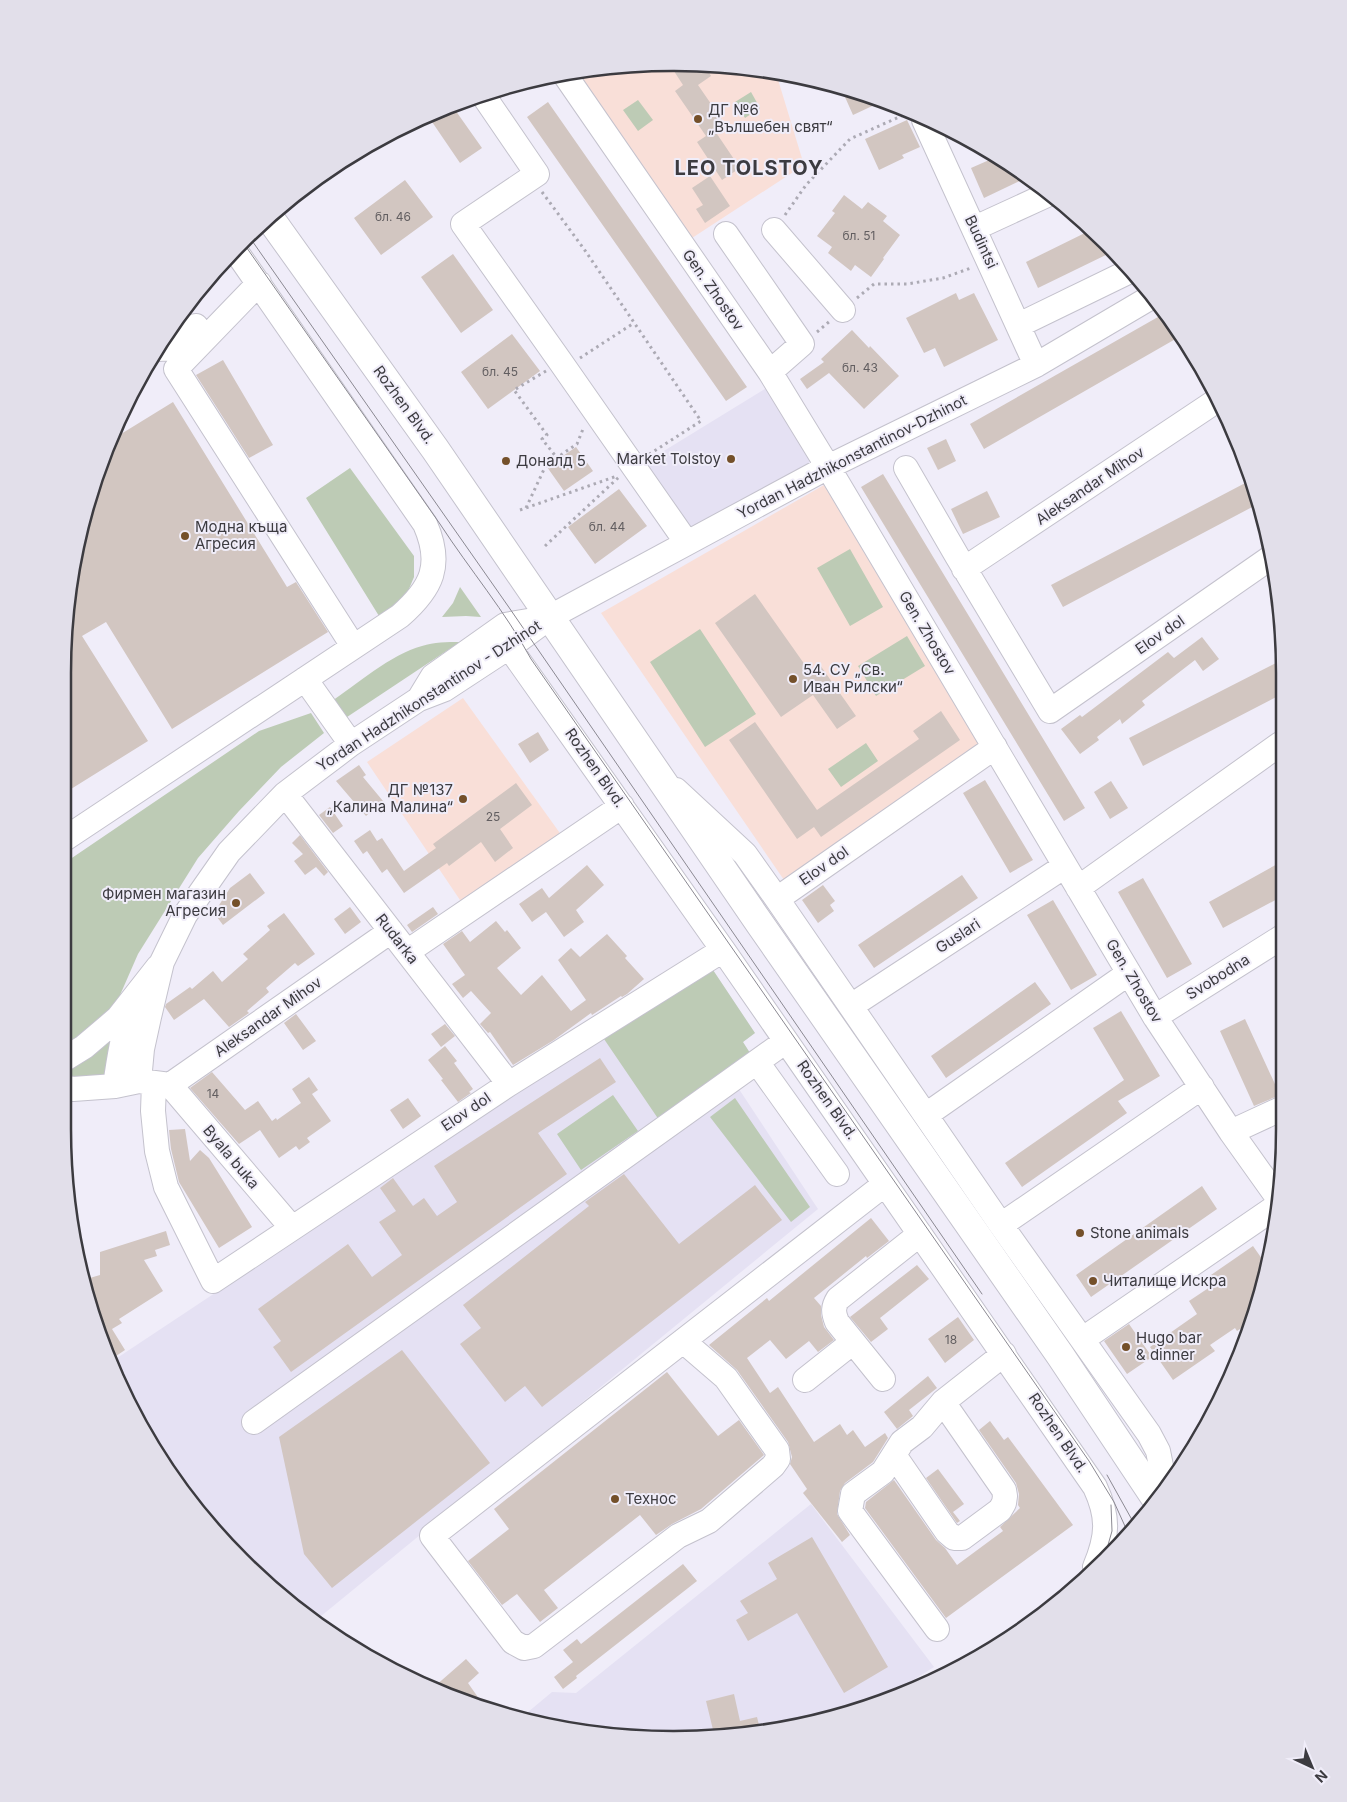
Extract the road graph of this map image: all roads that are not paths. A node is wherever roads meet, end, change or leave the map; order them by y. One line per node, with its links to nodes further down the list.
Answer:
1 (569, 81): 17 (street, Gen. Zhostov)
2 (487, 101): 21 (street)
3 (927, 127): 6 (street, Budintsi)
4 (1042, 197): 6 (street)
5 (274, 223): 24 (main road, Rozhen Blvd.)
6 (974, 228): 14 (street, Budintsi)
7 (774, 230): 13 (street)
8 (726, 234): 17 (street)
9 (240, 257): 11 (street)
10 (1124, 274): 14 (street)
11 (254, 277): 15 (street); 25 (street); 25 (street)
12 (1146, 301): 16 (street, Yordan Hadzhikonstantinov-Dzhinot)
13 (843, 310)
14 (1019, 325): 16 (street, Budintsi)
15 (167, 348)
16 (1036, 365): 19 (street, Yordan Hadzhikonstantinov-Dzhinot)
17 (770, 372): 19 (street, Gen. Zhostov)
18 (1212, 404): 23 (street, Aleksandar Mihov)
19 (828, 467): 21 (street, Yordan Hadzhikonstantinov-Dzhinot); 30 (street, Gen. Zhostov)
20 (906, 468): 23 (street)
21 (686, 543): 24 (street, Yordan Hadzhikonstantinov-Dzhinot)
22 (1265, 562): 23 (street, Elov dol)
23 (964, 569)
24 (550, 617): 26 (street, Yordan Hadzhikonstantinov - Dzhinot); 28 (street); 32 (main road, Rozhen Blvd.)
25 (353, 646): 27 (street)
26 (510, 647): 28 (street, Yordan Hadzhikonstantinov - Dzhinot); 34 (street, Rozhen Blvd.)
27 (305, 679): 29 (street); 35 (street)
28 (419, 699): 29 (street, Yordan Hadzhikonstantinov - Dzhinot)
29 (351, 744): 33 (street, Yordan Hadzhikonstantinov - Dzhinot)
30 (995, 747): 36 (street, Gen. Zhostov); 38 (street, Elov dol)
31 (1276, 747): 37 (street)
32 (653, 768): 38 (street, Rozhen Blvd.); 77 (main road, Rozhen Blvd.)
33 (285, 794): 39 (street, Rudarka); 43 (street, Yordan Hadzhikonstantinov - Dzhinot)
34 (622, 806): 41 (street, Rozhen Blvd.); 42 (street)
35 (71, 835)
36 (1065, 866): 37 (street, Gen. Zhostov); 46 (street, Guslari)
37 (1078, 888): 44 (street, Gen. Zhostov)
38 (777, 899): 46 (street, Rozhen Blvd.)
39 (391, 931): 42 (street, Rudarka); 51 (street, Aleksandar Mihov)
40 (1276, 941): 47 (street, Svobodna)
41 (724, 950): 48 (street, Rozhen Blvd.); 52 (street, Elov dol)
42 (408, 952): 52 (street, Rudarka)
43 (162, 962): 45 (street, Yordan Hadzhikonstantinov - Dzhinot); 51 (street, Yordan Hadzhikonstantinov - Dzhinot)
44 (1129, 974): 47 (street, Gen. Zhostov); 57 (street)
45 (140, 990): 49 (street, Yordan Hadzhikonstantinov - Dzhinot); 53 (street, Yordan Hadzhikonstantinov - Dzhinot)
46 (851, 1006): 57 (street, Rozhen Blvd.)
47 (1155, 1017): 54 (street, Gen. Zhostov)
48 (786, 1041): 50 (street); 60 (street, Rozhen Blvd.)
49 (71, 1055)
50 (757, 1062): 59 (street); 74 (street)
51 (154, 1083): 53 (street); 64 (street, Byala buka); 66 (street, Yordan Hadzhikonstantinov - Dzhinot)
52 (509, 1084): 64 (street, Elov dol)
53 (115, 1086): 55 (street)
54 (1202, 1087): 58 (street, Gen. Zhostov); 63 (street)
55 (71, 1089)
56 (1276, 1111): 58 (street)
57 (926, 1115): 63 (street, Rozhen Blvd.)
58 (1231, 1132): 61 (street, Gen. Zhostov)
59 (837, 1174)
60 (885, 1184): 65 (street, Rozhen Blvd.); 68 (street)
61 (1272, 1190)
62 (1270, 1211): 67 (street)
63 (1001, 1225): 67 (street, Rozhen Blvd.)
64 (292, 1228): 66 (street, Elov dol)
65 (920, 1234): 69 (street); 70 (street, Rozhen Blvd.)
66 (213, 1280)
67 (1083, 1339): 76 (street, Rozhen Blvd.)
68 (682, 1341): 68 (street)
69 (853, 1342): 71 (street); 72 (street)
70 (1004, 1354): 73 (street); 78 (street, Rozhen Blvd.)
71 (883, 1379)
72 (805, 1380)
73 (943, 1402): 75 (street); 75 (street)
74 (254, 1422)
75 (894, 1455): 79 (street)
76 (1163, 1478)
77 (1152, 1493)
78 (1101, 1552)
79 (936, 1629)

